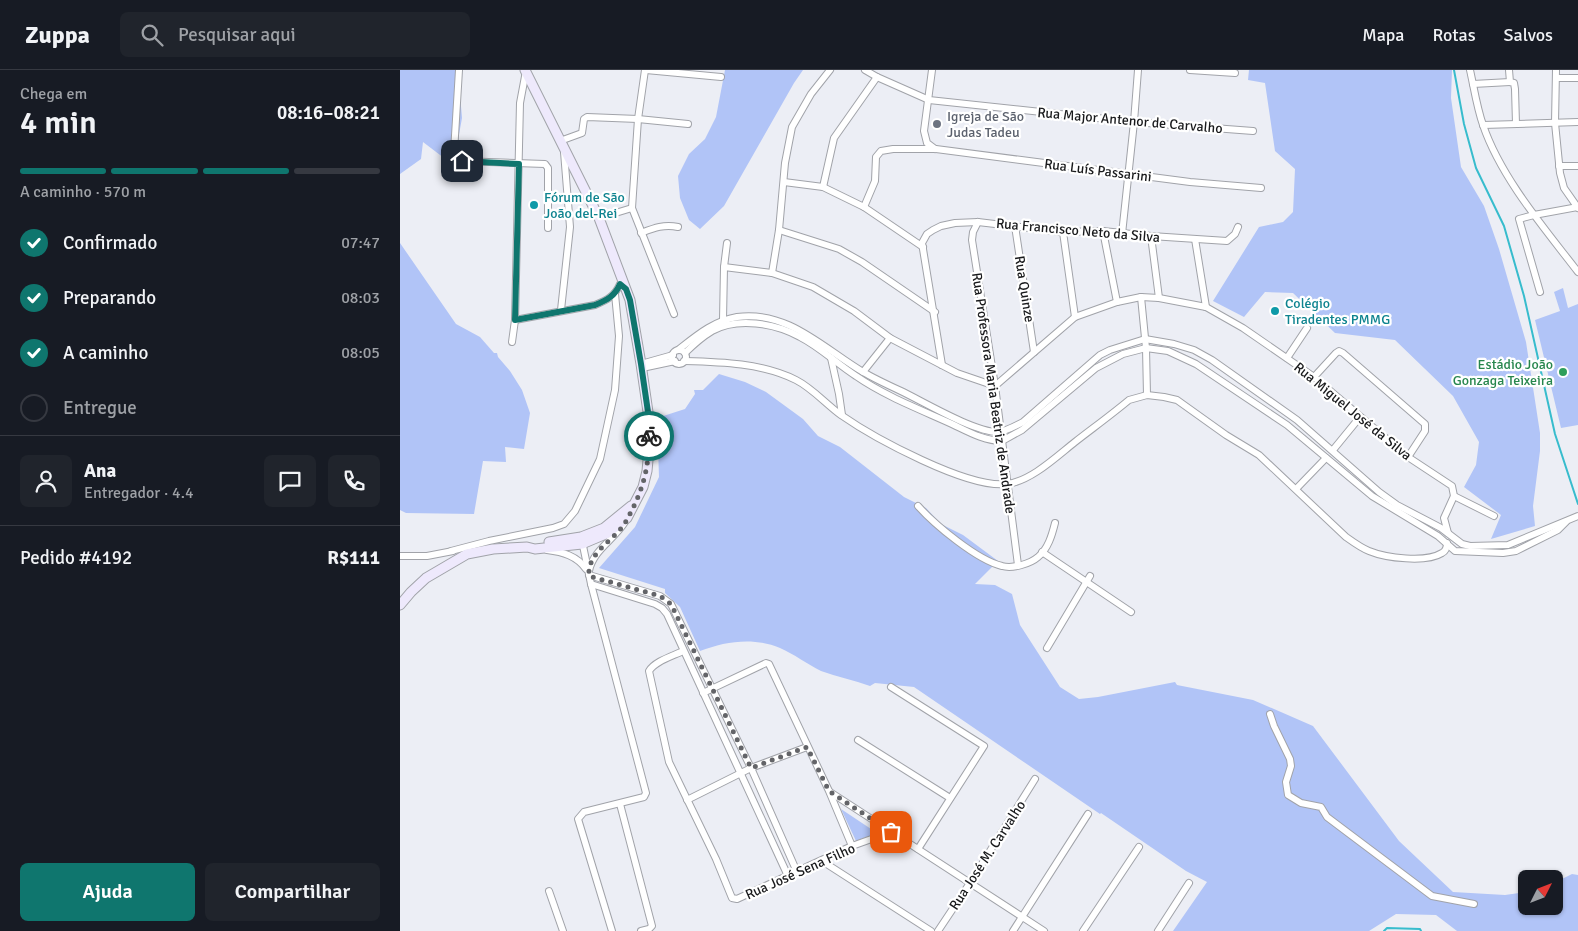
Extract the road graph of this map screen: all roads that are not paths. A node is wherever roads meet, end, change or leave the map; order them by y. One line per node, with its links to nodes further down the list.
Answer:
1 (459, 70): 30 (street)
2 (526, 70): 28 (main road); 30 (street)
3 (646, 70): 13 (street); 20 (street)
4 (830, 70): 34 (street)
5 (865, 70): 14 (street, Rua Major Antenor de Carvalho)
6 (932, 70): 19 (street)
7 (1138, 70): 21 (street)
8 (1190, 70): 12 (street)
9 (1470, 70): 18 (street)
10 (1509, 70): 17 (street)
11 (1556, 70): 15 (street)
12 (1235, 73)
13 (721, 77)
14 (877, 77): 19 (street, Rua Major Antenor de Carvalho); 35 (street)
15 (1556, 78): 16 (street); 23 (street)
16 (1578, 78)
17 (1510, 82): 18 (street); 25 (street)
18 (1473, 84): 26 (street)
19 (929, 100): 21 (street, Rua Major Antenor de Carvalho); 29 (street)
20 (638, 119): 24 (street); 28 (street); 38 (street)
21 (1134, 122): 27 (street, Rua Major Antenor de Carvalho); 33 (street)
22 (1578, 122): 23 (street)
23 (1555, 123): 25 (street); 31 (street)
24 (688, 124)
25 (1516, 124): 26 (street)
26 (1483, 125): 40 (street)
27 (1253, 131)
28 (562, 145): 41 (main road); 66 (street)
29 (936, 149): 33 (street, Rua Luís Passarini); 37 (street, Rua Luís Passarini)
30 (519, 164): 46 (street); 70 (street)
31 (1559, 166): 32 (street); 39 (street)
32 (1578, 166)
33 (1128, 174): 36 (street, Rua Luís Passarini); 51 (street)
34 (784, 182): 35 (street); 47 (street)
35 (823, 187): 37 (street)
36 (1261, 188)
37 (864, 207): 55 (street)
38 (632, 208): 41 (street); 50 (street)
39 (1578, 208): 40 (street)
40 (1534, 215): 57 (street); 60 (street)
41 (599, 218): 59 (main road)
42 (978, 222): 43 (street, Rua Francisco Neto da Silva); 55 (street, Rua Francisco Neto da Silva); 85 (street, Rua Professora Maria Beatriz de Andrade)
43 (1015, 226): 49 (street, Rua Francisco Neto da Silva); 77 (street, Rua Quinze)
44 (678, 227): 50 (street)
45 (1238, 227): 53 (street, Rua Francisco Neto da Silva)
46 (548, 228)
47 (780, 230): 58 (street); 67 (street)
48 (1103, 231): 49 (street, Rua Francisco Neto da Silva); 51 (street, Rua Francisco Neto da Silva); 64 (street)
49 (1063, 232): 69 (street)
50 (641, 233): 68 (street)
51 (1122, 234): 52 (street, Rua Francisco Neto da Silva)
52 (1151, 236): 53 (street, Rua Francisco Neto da Silva); 63 (street)
53 (1195, 239): 65 (street)
54 (727, 243): 56 (street)
55 (923, 247): 67 (street)
56 (724, 267): 58 (street); 71 (street)
57 (1578, 272)
58 (772, 273): 73 (street)
59 (626, 289): 61 (street); 82 (main road)
60 (1540, 292)
61 (615, 294): 66 (street); 108 (street)
62 (1141, 298): 63 (street, Rua Miguel José da Silva); 64 (street, Rua Miguel José da Silva); 74 (street)
63 (1159, 298): 65 (street, Rua Miguel José da Silva)
64 (1117, 302): 69 (street, Rua Miguel José da Silva)
65 (1206, 307): 80 (street, Rua Miguel José da Silva)
66 (561, 310): 70 (street)
67 (934, 312): 81 (street)
68 (674, 314)
69 (1075, 317): 77 (street, Rua Miguel José da Silva)
70 (515, 320): 75 (street)
71 (723, 320): 78 (street); 83 (street)
72 (1307, 328): 80 (street)
73 (890, 338): 81 (street); 83 (street)
74 (1145, 339): 76 (street); 89 (street); 91 (street)
75 (512, 342)
76 (1146, 348): 86 (street); 90 (street); 93 (street)
77 (1034, 352): 85 (street, Rua Miguel José da Silva)
78 (677, 355): 79 (street); 82 (street); 87 (street)
79 (831, 358): 87 (street); 90 (street)
80 (1288, 358): 84 (street, Rua Miguel José da Silva)
81 (942, 365): 85 (street)
82 (642, 366): 97 (main road)
83 (863, 372): 89 (street)
84 (1314, 377): 88 (street, Rua Miguel José da Silva); 92 (street)
85 (995, 386): 89 (street, Rua Professora Maria Beatriz de Andrade)
86 (1147, 395): 94 (street); 95 (street)
87 (842, 415): 94 (street)
88 (1360, 417): 91 (street); 92 (street, Rua Miguel José da Silva)
89 (1000, 432): 90 (street, Rua Professora Maria Beatriz de Andrade)
90 (1002, 441): 94 (street, Rua Professora Maria Beatriz de Andrade)
91 (1333, 450): 104 (street)
92 (1408, 457): 96 (street, Rua Miguel José da Silva)
93 (1326, 458): 95 (street); 106 (street)
94 (1008, 484): 115 (street, Rua Professora Maria Beatriz de Andrade)
95 (1296, 488): 106 (street)
96 (1454, 496): 99 (street, Rua Miguel José da Silva); 104 (street)
97 (635, 502): 101 (main road); 105 (main road)
98 (918, 506): 115 (street)
99 (1494, 516)
100 (1577, 517): 102 (street)
101 (627, 518): 105 (main road); 111 (street)
102 (1566, 522): 104 (street); 106 (street)
103 (1056, 523): 109 (street)
104 (1448, 534): 106 (street)
105 (582, 541): 107 (main road); 114 (street)
106 (1447, 544)
107 (531, 548): 110 (main road); 113 (street)
108 (451, 551): 110 (street); 112 (street)
109 (1042, 552): 115 (street); 117 (street)
110 (467, 554): 121 (main road)
111 (596, 554): 114 (street); 116 (street)
112 (400, 556)
113 (571, 556): 114 (street); 116 (street)
114 (585, 556): 116 (street)
115 (1018, 565)
116 (589, 574): 118 (street); 119 (street)
117 (1088, 579): 122 (street); 123 (street)
118 (591, 584): 120 (street); 137 (street)
119 (660, 596): 120 (street); 126 (street)
120 (655, 604): 124 (street)
121 (400, 605)
122 (1131, 612)
123 (1047, 648)
124 (683, 651): 127 (street); 136 (street)
125 (891, 687): 135 (street)
126 (712, 688): 127 (street); 130 (street); 131 (street)
127 (703, 693): 132 (street)
128 (1270, 714): 149 (street)
129 (858, 740): 135 (street)
130 (807, 747): 131 (street); 134 (street)
131 (751, 768): 132 (street); 144 (street)
132 (741, 774): 136 (street); 145 (street)
133 (1035, 779): 146 (street, Rua José M. Carvalho)
134 (829, 791): 139 (street); 140 (street)
135 (950, 798): 142 (street)
136 (687, 800): 145 (street, Rua José Sena Filho)
137 (620, 804): 152 (street); 153 (street)
138 (1088, 814): 150 (street)
139 (891, 832): 140 (street, Rua José Sena Filho); 142 (street)
140 (852, 846): 143 (street, Rua José Sena Filho)
141 (1138, 847): 158 (street)
142 (918, 849): 146 (street)
143 (822, 861): 144 (street, Rua José Sena Filho); 154 (street)
144 (797, 872): 145 (street, Rua José Sena Filho)
145 (788, 876)
146 (970, 883): 150 (street); 155 (street, Rua José M. Carvalho)
147 (1189, 883): 159 (street)
148 (549, 891): 151 (street)
149 (1474, 904)
150 (1023, 917): 156 (street); 157 (street)
151 (562, 931)
152 (612, 931)
153 (641, 931)
154 (932, 931)
155 (938, 931)
156 (1014, 931)
157 (1044, 931)
158 (1082, 931)
159 (1158, 931)

